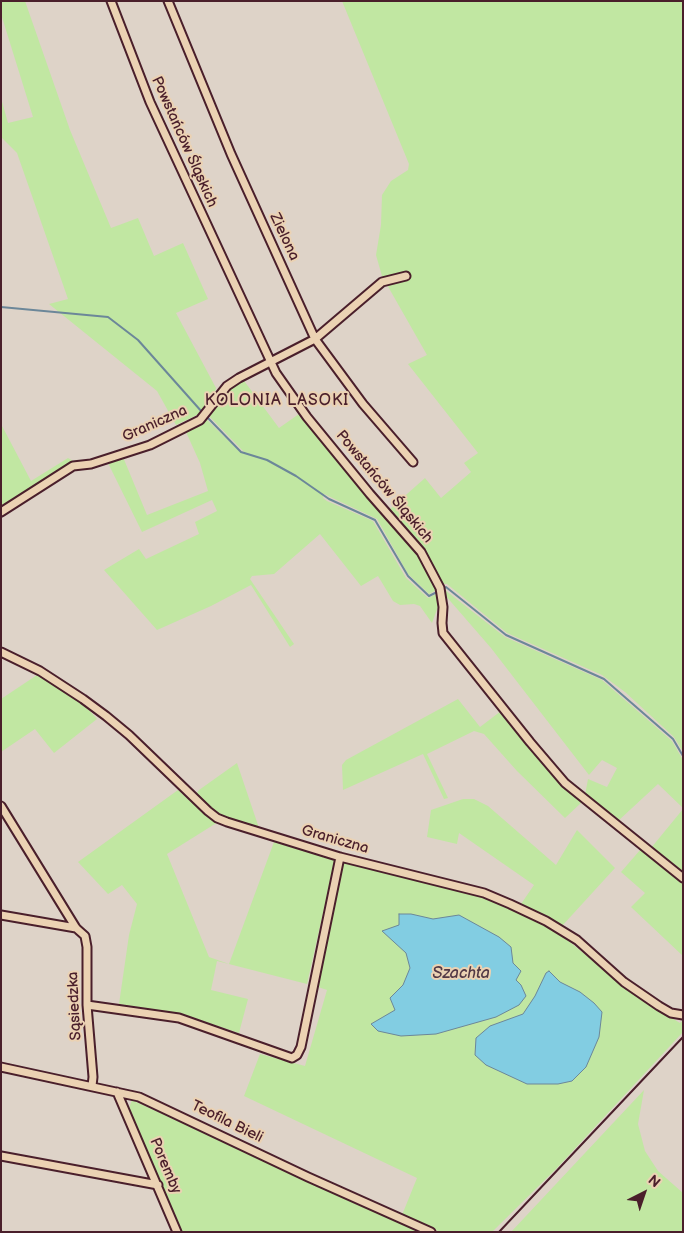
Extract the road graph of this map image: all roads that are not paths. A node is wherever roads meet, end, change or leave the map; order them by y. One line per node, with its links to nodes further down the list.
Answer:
1 (111, 1): 5 (street, Powstańców Śląskich)
2 (168, 1): 4 (street, Zielona)
3 (406, 276): 4 (street, Graniczna)
4 (315, 339): 5 (street, Graniczna); 6 (street, Zielona)
5 (271, 362): 7 (street, Graniczna); 11 (street, Powstańców Śląskich)
6 (413, 462)
7 (1, 512)
8 (1, 652): 10 (street, Graniczna)
9 (1, 806): 13 (street, Sąsiedzka)
10 (340, 856): 14 (street); 15 (street, Graniczna)
11 (683, 878)
12 (1, 914): 13 (street)
13 (76, 928): 14 (street, Sąsiedzka)
14 (87, 1005): 17 (street, Sąsiedzka)
15 (683, 1015)
16 (1, 1067): 17 (street, Teofila Bieli)
17 (92, 1086): 18 (street, Teofila Bieli)
18 (117, 1092): 19 (street, Teofila Bieli); 20 (street, Poremby)
19 (129, 1094): 20 (street); 26 (street, Teofila Bieli)
20 (126, 1112): 22 (street, Poremby)
21 (1, 1156): 23 (street)
22 (153, 1173): 23 (street); 24 (street, Poremby)
23 (144, 1184): 24 (street)
24 (158, 1185): 25 (street, Poremby)
25 (177, 1232)
26 (431, 1232)

